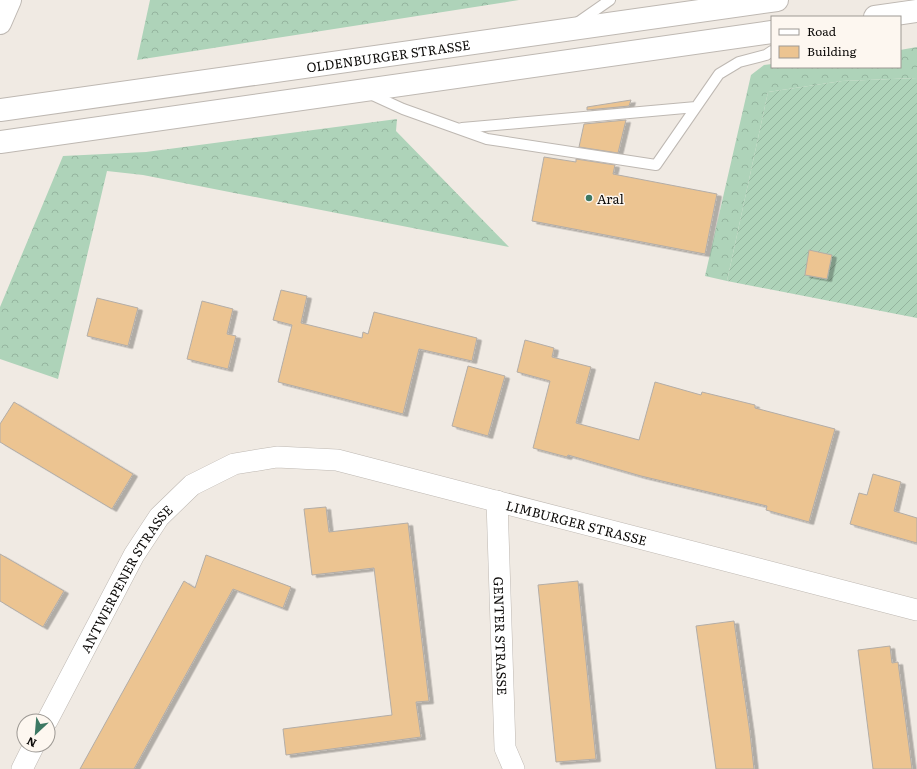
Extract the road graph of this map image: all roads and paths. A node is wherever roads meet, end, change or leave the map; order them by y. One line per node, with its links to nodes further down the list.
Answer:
1 (10, 0): 6 (main road)
2 (610, 0): 7 (lane)
3 (777, 0): 7 (main road, OLDENBURGER STRASSE)
4 (917, 11): 5 (main road)
5 (882, 16)
6 (0, 23)
7 (567, 30): 12 (main road, OLDENBURGER STRASSE)
8 (771, 32): 10 (main road)
9 (771, 52): 11 (lane)
10 (362, 91): 13 (lane); 14 (main road)
11 (696, 107): 13 (lane); 13 (lane)
12 (0, 110)
13 (458, 128)
14 (0, 142)
15 (234, 464): 16 (street, LIMBURGER STRASSE); 18 (street, ANTWERPENER STRASSE)
16 (497, 501): 17 (street, LIMBURGER STRASSE); 21 (street, GENTER STRASSE)
17 (917, 610)
18 (51, 713)
19 (30, 753): 20 (street)
20 (22, 769)
21 (514, 769)

